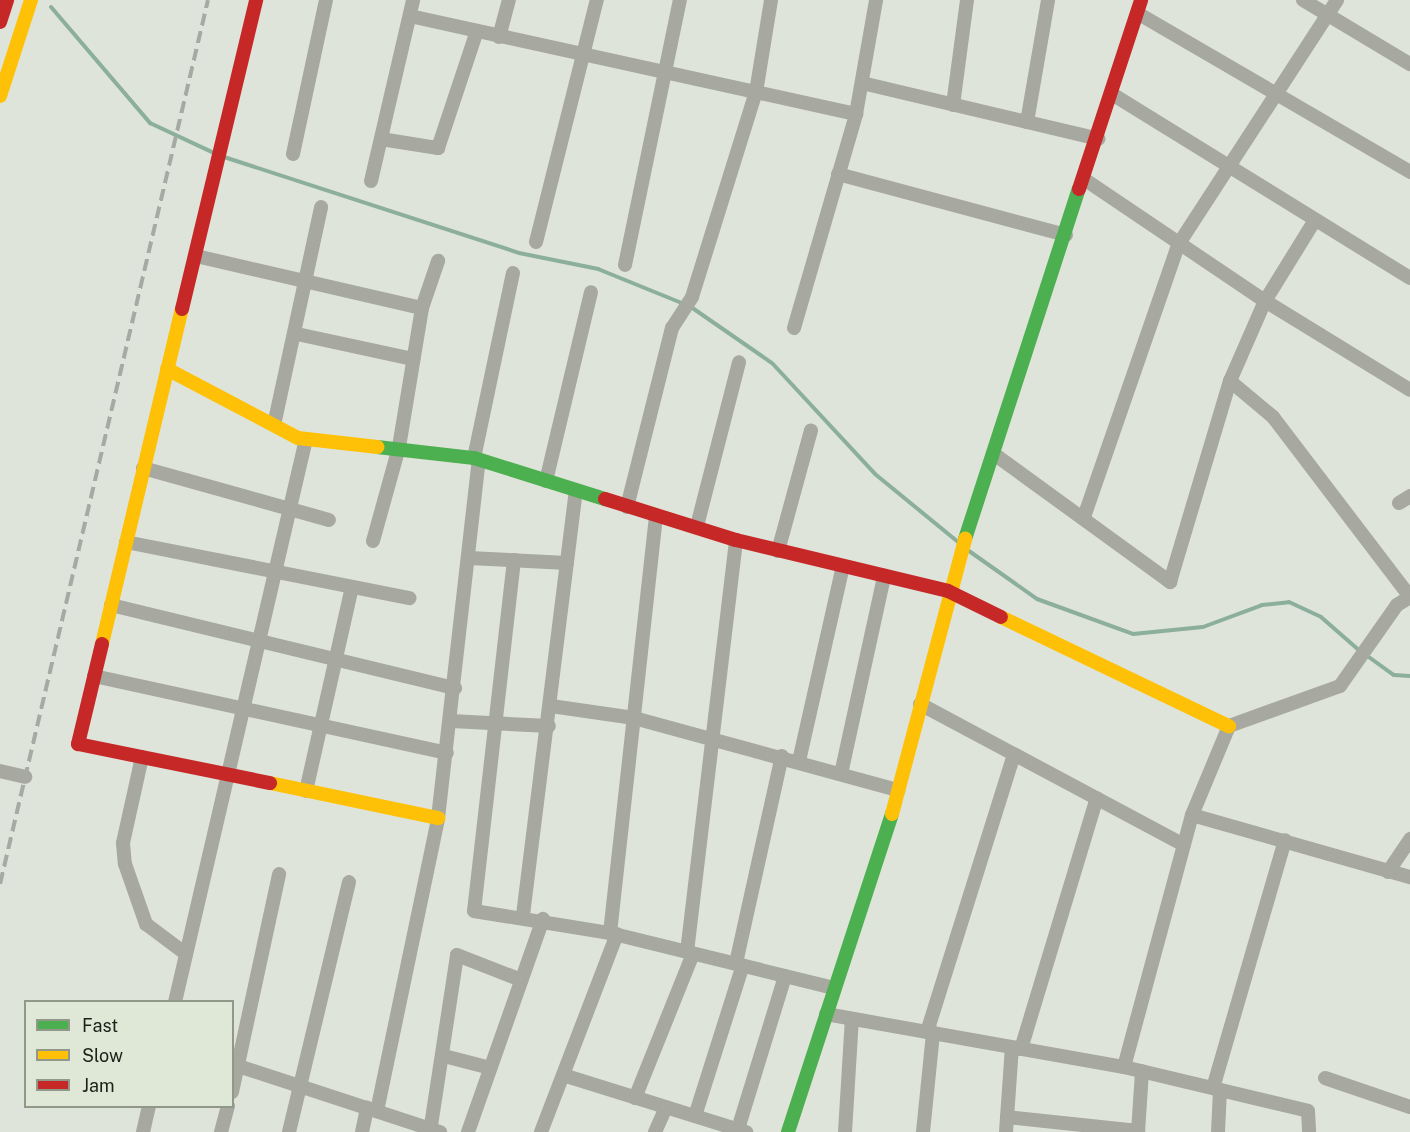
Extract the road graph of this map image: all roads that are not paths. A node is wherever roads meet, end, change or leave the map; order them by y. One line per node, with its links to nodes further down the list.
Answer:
1 (7, 0): 19 (street)
2 (16, 0): 15 (street)
3 (256, 0): 46 (street)
4 (326, 0): 35 (street)
5 (413, 0): 18 (street)
6 (509, 0): 21 (street)
7 (597, 0): 22 (street)
8 (680, 0): 24 (street)
9 (771, 0): 27 (street)
10 (876, 0): 25 (street)
11 (967, 0): 30 (street)
12 (1048, 0): 32 (street)
13 (1303, 0): 17 (street)
14 (1337, 0): 17 (street)
15 (30, 3): 29 (street)
16 (1140, 7): 26 (street); 28 (street)
17 (1328, 15): 23 (street); 26 (street)
18 (410, 16): 20 (street); 33 (street)
19 (0, 21)
20 (476, 34): 21 (street); 33 (street)
21 (499, 37): 22 (street)
22 (581, 56): 24 (street); 44 (street)
23 (1410, 64)
24 (666, 73): 27 (street); 48 (street)
25 (862, 83): 30 (street); 31 (street)
26 (1275, 91): 36 (street); 37 (street)
27 (756, 92): 31 (street); 71 (street)
28 (1112, 94): 34 (street); 36 (street)
29 (0, 96)
30 (953, 105): 32 (street)
31 (856, 114): 38 (street)
32 (1027, 122): 34 (street)
33 (381, 139): 40 (street)
34 (1098, 139): 39 (street)
35 (294, 154)
36 (1230, 169): 42 (street); 45 (street)
37 (1410, 172)
38 (838, 174): 43 (street); 55 (street)
39 (1084, 179): 43 (street); 45 (street)
40 (371, 181)
41 (321, 207): 51 (street)
42 (1315, 220): 50 (street); 53 (street)
43 (1066, 235): 66 (street)
44 (536, 242)
45 (1178, 245): 53 (street); 74 (street)
46 (196, 256): 51 (street); 59 (street)
47 (438, 261): 54 (street)
48 (625, 265)
49 (513, 273): 67 (street)
50 (1410, 278)
51 (308, 281): 54 (street); 56 (street)
52 (591, 292): 69 (street)
53 (1265, 301): 60 (street); 61 (street)
54 (422, 308): 57 (street)
55 (794, 328)
56 (297, 334): 57 (street); 62 (street)
57 (413, 358): 65 (street)
58 (739, 362): 76 (street)
59 (167, 369): 62 (street); 68 (street)
60 (1230, 381): 74 (street); 89 (street)
61 (1410, 390)
62 (274, 425): 64 (street)
63 (811, 430): 80 (street)
64 (306, 439): 65 (street); 72 (street)
65 (399, 447): 67 (street); 78 (street)
66 (994, 454): 74 (street); 88 (street)
67 (477, 459): 69 (street); 81 (street)
68 (143, 468): 72 (street); 79 (street)
69 (546, 481): 70 (street)
70 (576, 490): 71 (street); 83 (street)
71 (627, 507): 73 (street)
72 (288, 510): 75 (street); 85 (street)
73 (656, 517): 76 (street); 99 (street)
74 (1084, 517)
75 (330, 520)
76 (698, 526): 77 (street)
77 (736, 540): 80 (street); 105 (street)
78 (373, 541)
79 (126, 542): 85 (street); 91 (street)
80 (778, 551): 84 (street)
81 (469, 558): 82 (street); 95 (street)
82 (514, 561): 83 (street); 101 (street)
83 (567, 563): 97 (street)
84 (843, 567): 86 (street); 110 (street)
85 (275, 572): 87 (street); 92 (street)
86 (884, 576): 88 (street); 112 (street)
87 (352, 587): 90 (street); 93 (street)
88 (948, 591): 96 (street); 103 (street)
89 (1410, 597): 103 (street)
90 (410, 598)
91 (111, 605): 92 (street); 94 (street)
92 (260, 642): 93 (street); 98 (street)
93 (335, 660): 95 (street); 104 (street)
94 (94, 676): 98 (street); 109 (street)
95 (455, 688): 100 (street)
96 (920, 704): 107 (street); 115 (street)
97 (551, 706): 99 (street); 102 (street)
98 (243, 710): 104 (street); 113 (street)
99 (634, 718): 105 (street); 129 (street)
100 (451, 721): 101 (street); 106 (street)
101 (500, 723): 102 (street); 127 (street)
102 (549, 726): 127 (street)
103 (1229, 726): 118 (street)
104 (323, 727): 106 (street); 116 (street)
105 (715, 739): 108 (street); 130 (street)
106 (447, 753): 119 (street)
107 (1014, 754): 117 (street); 139 (street)
108 (782, 756): 110 (street); 132 (street)
109 (142, 757): 113 (street); 131 (street)
110 (799, 761): 112 (street)
111 (0, 771): 114 (street)
112 (841, 774): 115 (street)
113 (227, 775): 116 (street); 131 (street)
114 (25, 777)
115 (898, 790): 135 (street)
116 (306, 791): 119 (street)
117 (1097, 798): 122 (street); 140 (street)
118 (1192, 815): 121 (street); 122 (street)
119 (438, 818): 155 (street)
120 (1410, 839): 123 (street)
121 (1285, 840): 123 (street); 149 (street)
122 (1184, 845): 143 (street)
123 (1388, 873): 125 (street)
124 (279, 874): 142 (street)
125 (1410, 877)
126 (349, 882): 148 (street)
127 (523, 915): 128 (street)
128 (543, 919): 129 (street); 134 (street)
129 (614, 934): 130 (street); 146 (street)
130 (690, 953): 132 (street); 150 (street)
131 (186, 954): 136 (street)
132 (739, 964): 133 (street); 156 (street)
133 (785, 976): 135 (street); 159 (street)
134 (521, 980): 141 (street); 144 (street)
135 (834, 988): 137 (street)
136 (175, 1000)
137 (826, 1014): 138 (street); 168 (street)
138 (852, 1019): 139 (street); 169 (street)
139 (930, 1032): 140 (street); 170 (street)
140 (1017, 1048): 143 (street); 157 (street)
141 (444, 1056): 144 (street); 158 (street)
142 (236, 1065): 148 (street)
143 (1124, 1067): 145 (street)
144 (490, 1068): 165 (street)
145 (1142, 1071): 149 (street); 160 (street)
146 (562, 1075): 150 (street); 166 (street)
147 (1325, 1077): 152 (street)
148 (299, 1086): 155 (street); 163 (street)
149 (1217, 1089): 172 (street); 173 (street)
150 (635, 1098): 151 (street)
151 (666, 1107): 156 (street); 167 (street)
152 (1410, 1107)
153 (149, 1108): 161 (street)
154 (228, 1108): 162 (street)
155 (372, 1110): 158 (street); 164 (street)
156 (695, 1116): 159 (street)
157 (1007, 1117): 160 (street); 171 (street)
158 (433, 1131)
159 (742, 1131)
160 (1138, 1131)
161 (143, 1132)
162 (221, 1132)
163 (289, 1132)
164 (362, 1132)
165 (468, 1132)
166 (541, 1132)
167 (655, 1132)
168 (788, 1132)
169 (845, 1132)
170 (923, 1132)
171 (1006, 1132)
172 (1218, 1132)
173 (1309, 1132)

